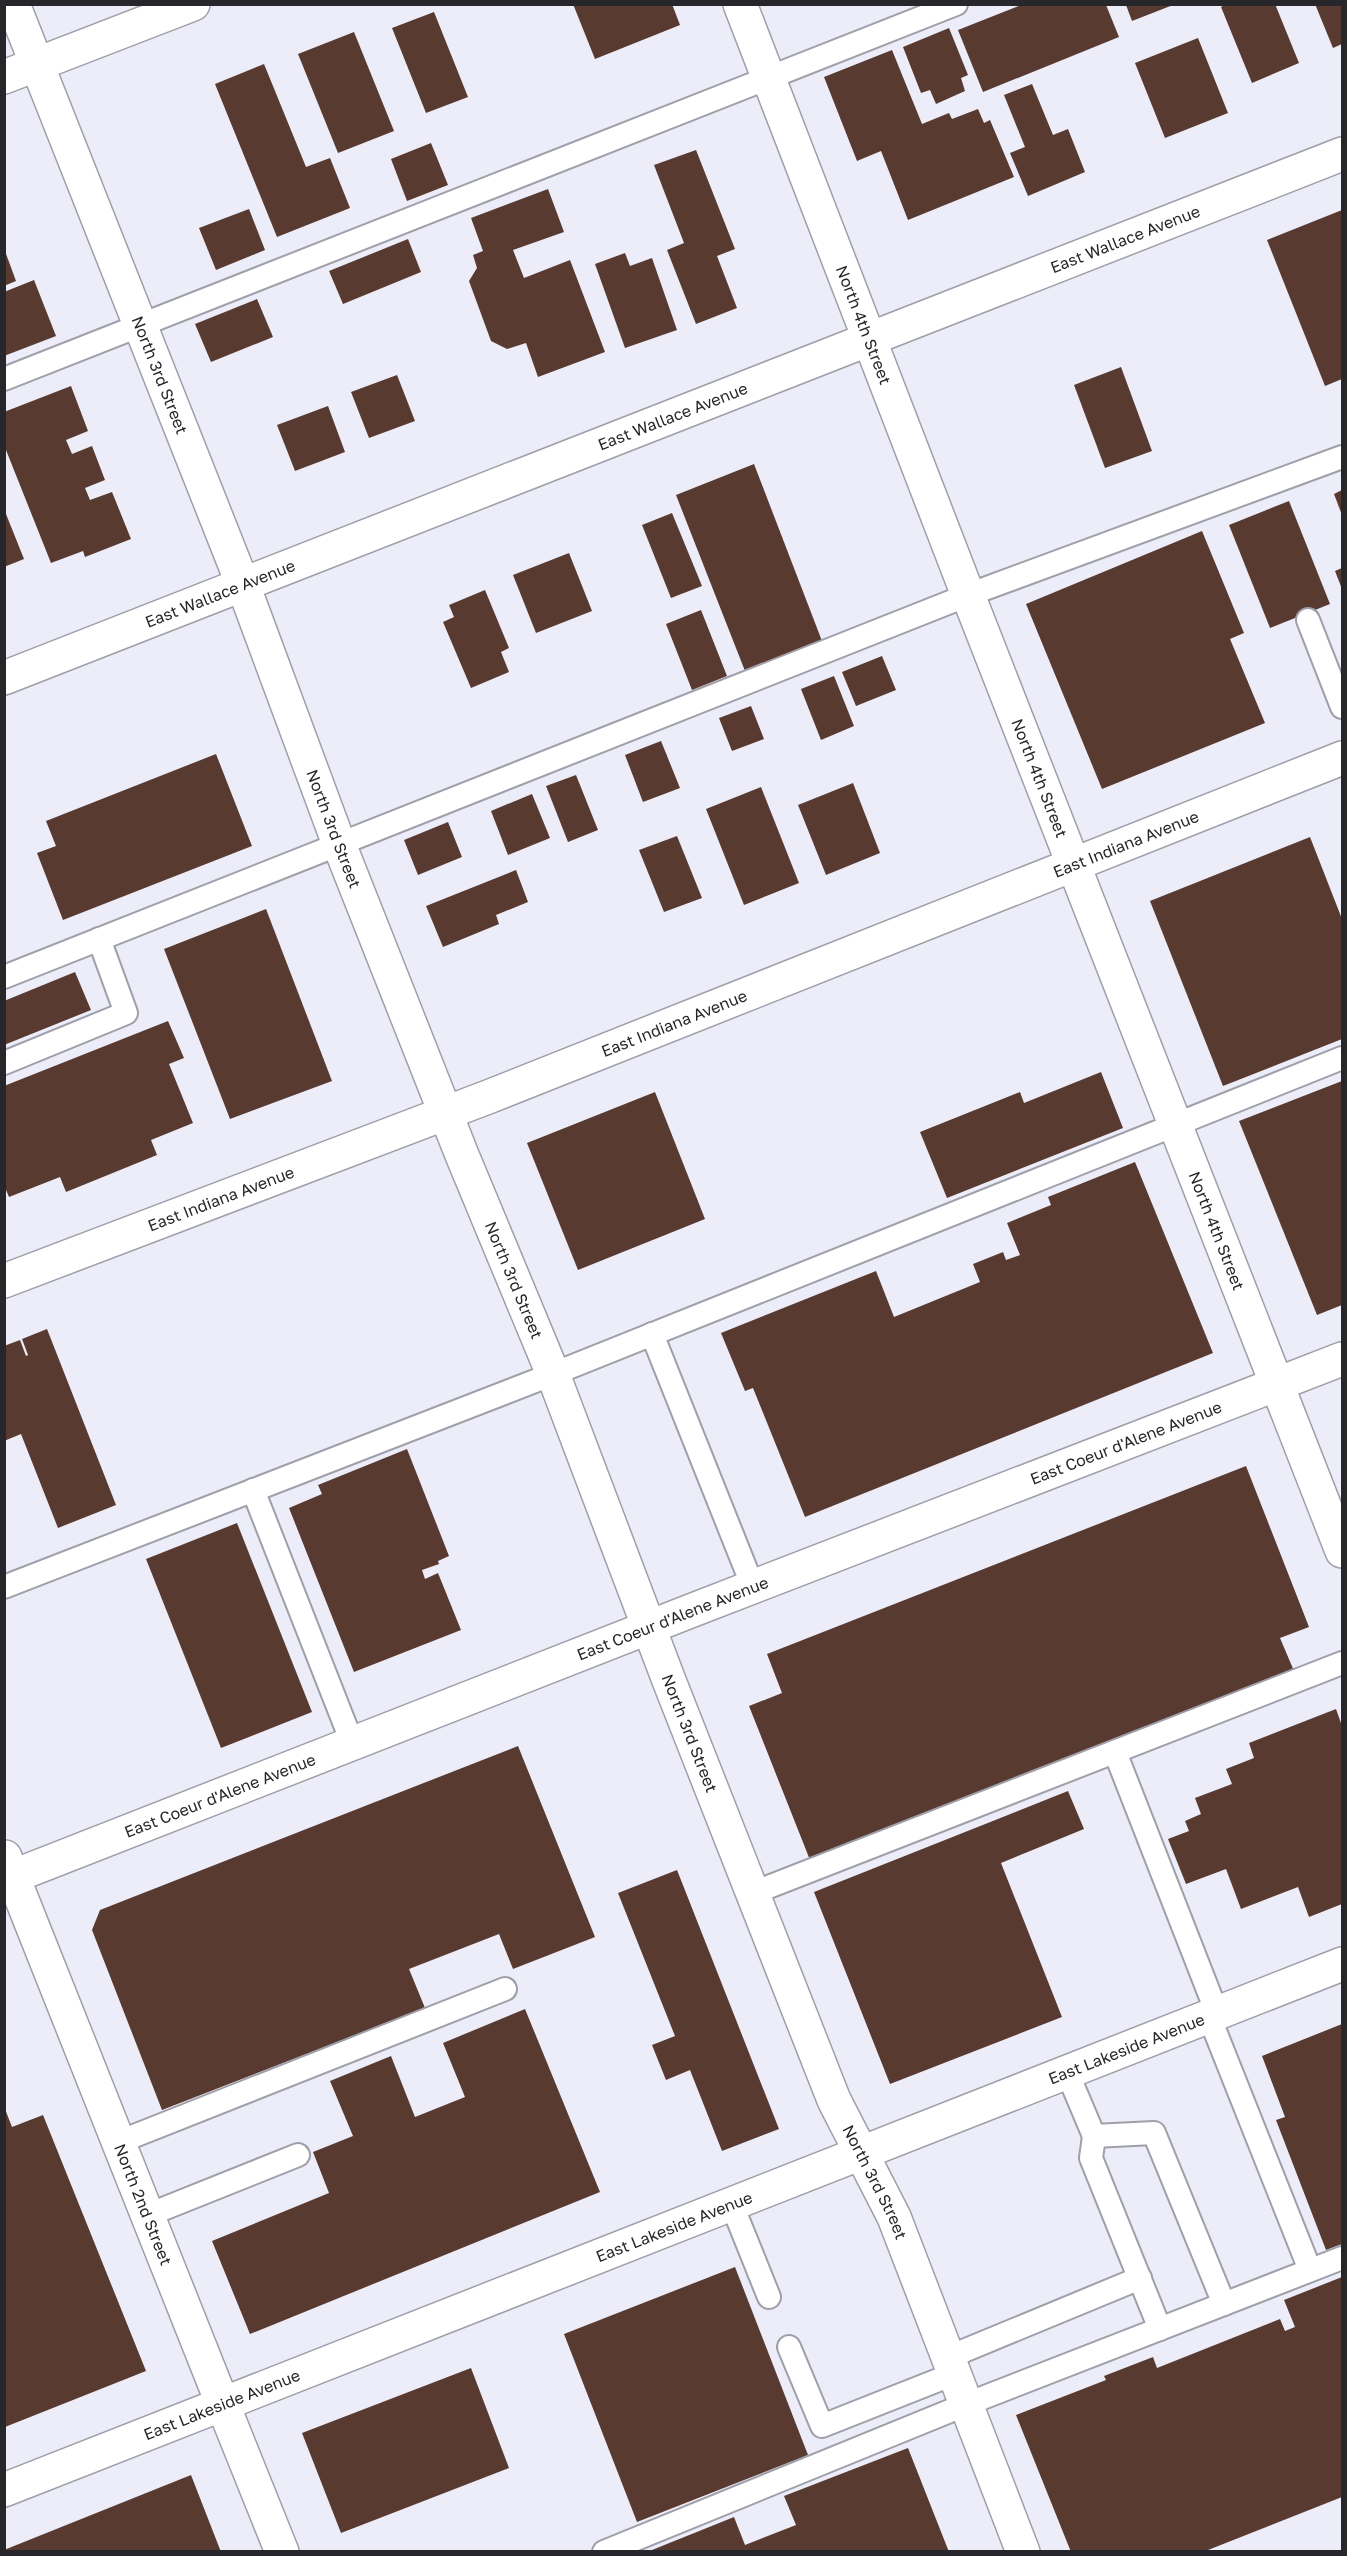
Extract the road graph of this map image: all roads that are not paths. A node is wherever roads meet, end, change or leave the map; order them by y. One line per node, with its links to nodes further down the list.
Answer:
1 (13, 4): 5 (street, North 3rd Street)
2 (193, 4): 5 (street)
3 (740, 4): 7 (street, North 4th Street)
4 (956, 4): 7 (lane)
5 (37, 65): 6 (street); 9 (street, North 3rd Street)
6 (4, 77)
7 (770, 78): 9 (lane); 10 (street, North 4th Street)
8 (1342, 154): 10 (street, East Wallace Avenue)
9 (141, 324): 11 (lane); 13 (street, North 3rd Street)
10 (870, 341): 13 (street, East Wallace Avenue); 14 (street, North 4th Street)
11 (4, 379)
12 (1342, 457): 14 (lane)
13 (243, 585): 16 (street, East Wallace Avenue); 19 (street, North 3rd Street)
14 (968, 595): 19 (lane); 20 (street, North 4th Street)
15 (1308, 620): 17 (lane)
16 (4, 678)
17 (1342, 707)
18 (1342, 758): 20 (street, East Indiana Avenue)
19 (339, 844): 21 (lane); 25 (street, North 3rd Street)
20 (1075, 865): 25 (street, East Indiana Avenue); 26 (street, North 4th Street)
21 (99, 939): 22 (lane); 24 (lane)
22 (4, 977)
23 (1342, 1058): 26 (lane)
24 (4, 1063)
25 (446, 1113): 27 (street, East Indiana Avenue); 30 (street, North 3rd Street)
26 (1175, 1124): 28 (lane); 31 (street, North 4th Street)
27 (4, 1281)
28 (652, 1334): 30 (lane); 35 (lane)
29 (1342, 1359): 31 (street, East Coeur d'Alene Avenue)
30 (553, 1374): 32 (lane); 36 (street, North 3rd Street)
31 (1277, 1386): 33 (street, North 4th Street); 35 (street, East Coeur d'Alene Avenue)
32 (253, 1490): 34 (lane); 38 (lane)
33 (1342, 1551)
34 (4, 1587)
35 (753, 1587): 36 (street, East Coeur d'Alene Avenue)
36 (650, 1628): 38 (street, East Coeur d'Alene Avenue); 41 (street, North 3rd Street)
37 (1342, 1664): 39 (lane)
38 (352, 1744): 40 (street, East Coeur d'Alene Avenue)
39 (1115, 1752): 41 (lane); 44 (lane)
40 (7, 1871): 47 (street, North 2nd Street)
41 (753, 1893): 48 (street, North 3rd Street)
42 (1342, 1964): 44 (street, East Lakeside Avenue)
43 (505, 1989): 47 (lane)
44 (1213, 2015): 45 (street, East Lakeside Avenue); 53 (lane)
45 (1067, 2072): 46 (lane); 48 (street, East Lakeside Avenue)
46 (1094, 2136): 54 (lane); 56 (lane)
47 (119, 2142): 51 (street, North 2nd Street)
48 (862, 2153): 50 (street, East Lakeside Avenue); 59 (street, North 3rd Street)
49 (298, 2155): 51 (lane)
50 (732, 2205): 55 (lane); 61 (street, East Lakeside Avenue)
51 (148, 2215): 61 (street, North 2nd Street)
52 (1342, 2258): 53 (lane)
53 (1310, 2270): 56 (lane)
54 (1140, 2278): 57 (lane); 59 (lane)
55 (769, 2297)
56 (1224, 2304): 57 (lane)
57 (1160, 2329): 60 (lane)
58 (789, 2347): 59 (lane)
59 (952, 2365): 60 (street, North 3rd Street)
60 (967, 2404): 64 (lane); 65 (street, North 3rd Street)
61 (223, 2405): 62 (street, East Lakeside Avenue); 63 (street, North 2nd Street)
62 (4, 2490)
63 (282, 2552)
64 (604, 2552)
65 (1023, 2552)

